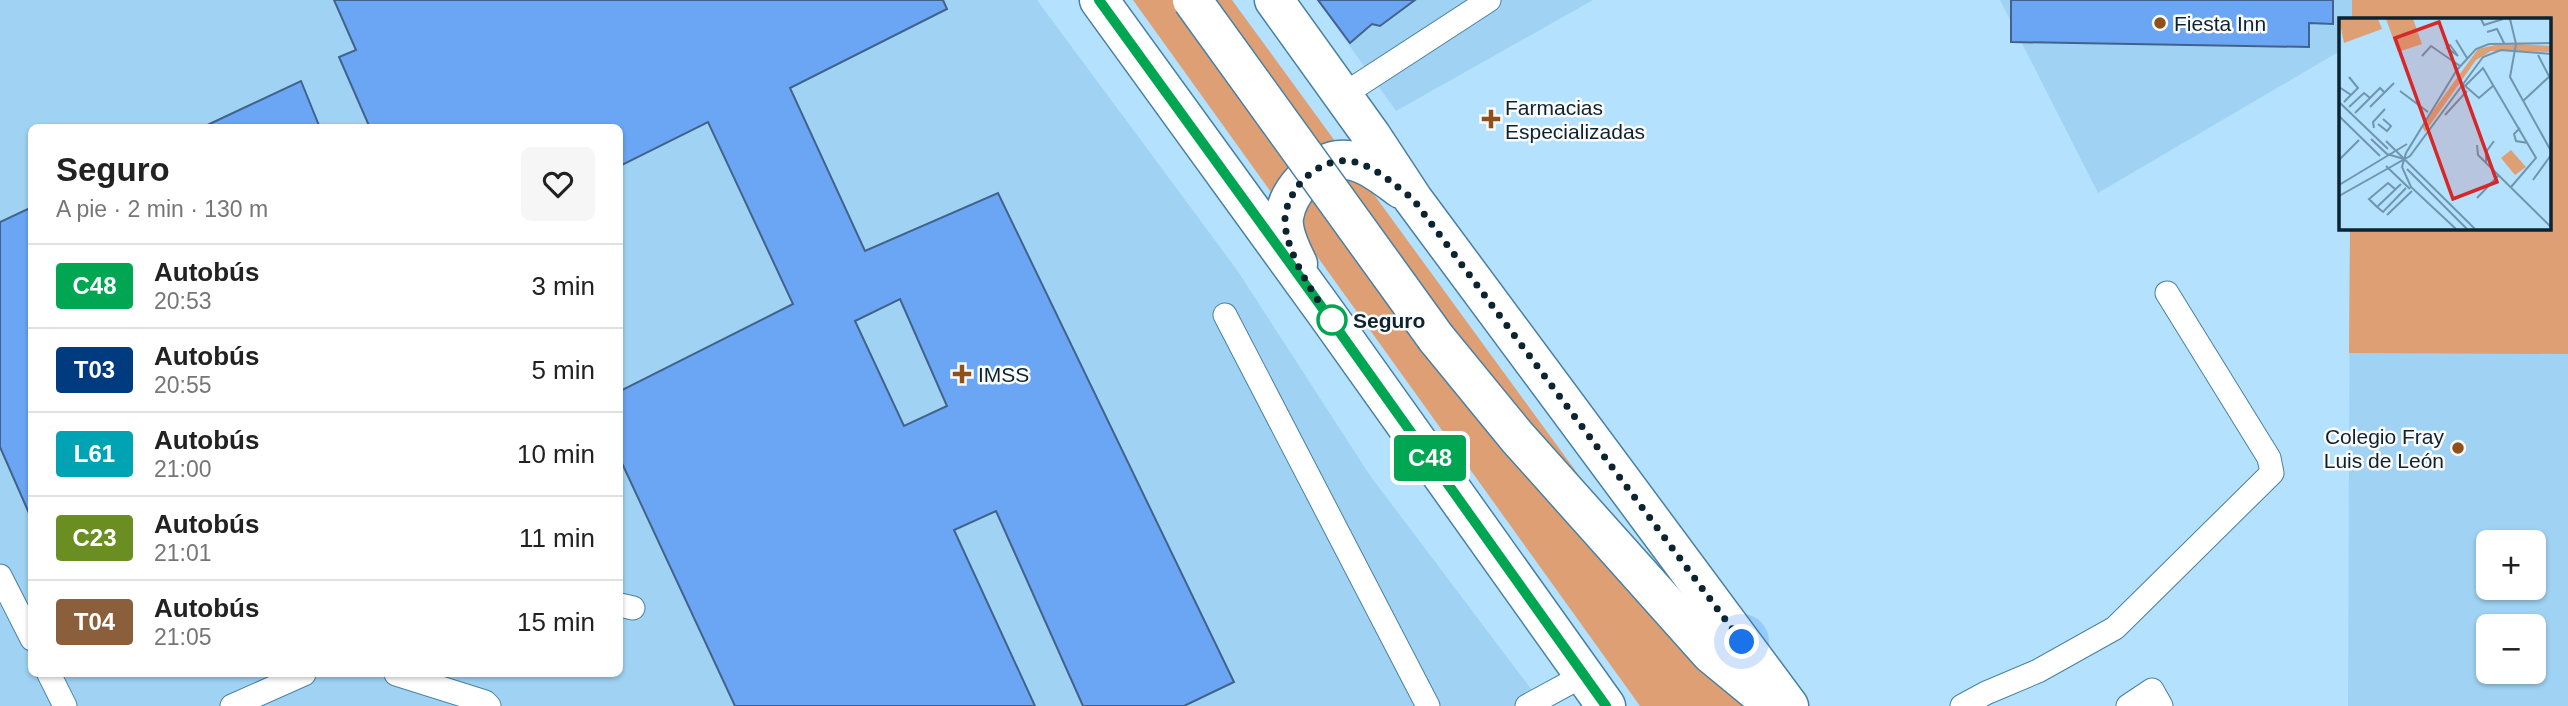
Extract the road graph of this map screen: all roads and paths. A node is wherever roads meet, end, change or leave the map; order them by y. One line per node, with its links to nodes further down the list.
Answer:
1 (1099, 0): 8 (main road)
2 (1192, 0): 21 (main road, bridge)
3 (1274, 0): 5 (main road)
4 (1489, 0): 5 (lane)
5 (1343, 95): 6 (main road)
6 (1413, 199): 8 (main road); 22 (main road)
7 (2167, 293): 23 (lane)
8 (1326, 313): 15 (main road)
9 (1225, 315): 19 (lane)
10 (0, 576): 11 (lane)
11 (28, 631)
12 (50, 677): 16 (lane)
13 (297, 677): 17 (lane)
14 (406, 677): 18 (lane)
15 (1597, 697): 20 (lane)
16 (65, 706)
17 (232, 706)
18 (489, 706)
19 (1428, 706)
20 (1527, 706)
21 (1774, 706)
22 (1789, 706)
23 (1962, 706)
24 (2127, 706): 25 (lane)
25 (2161, 706)

